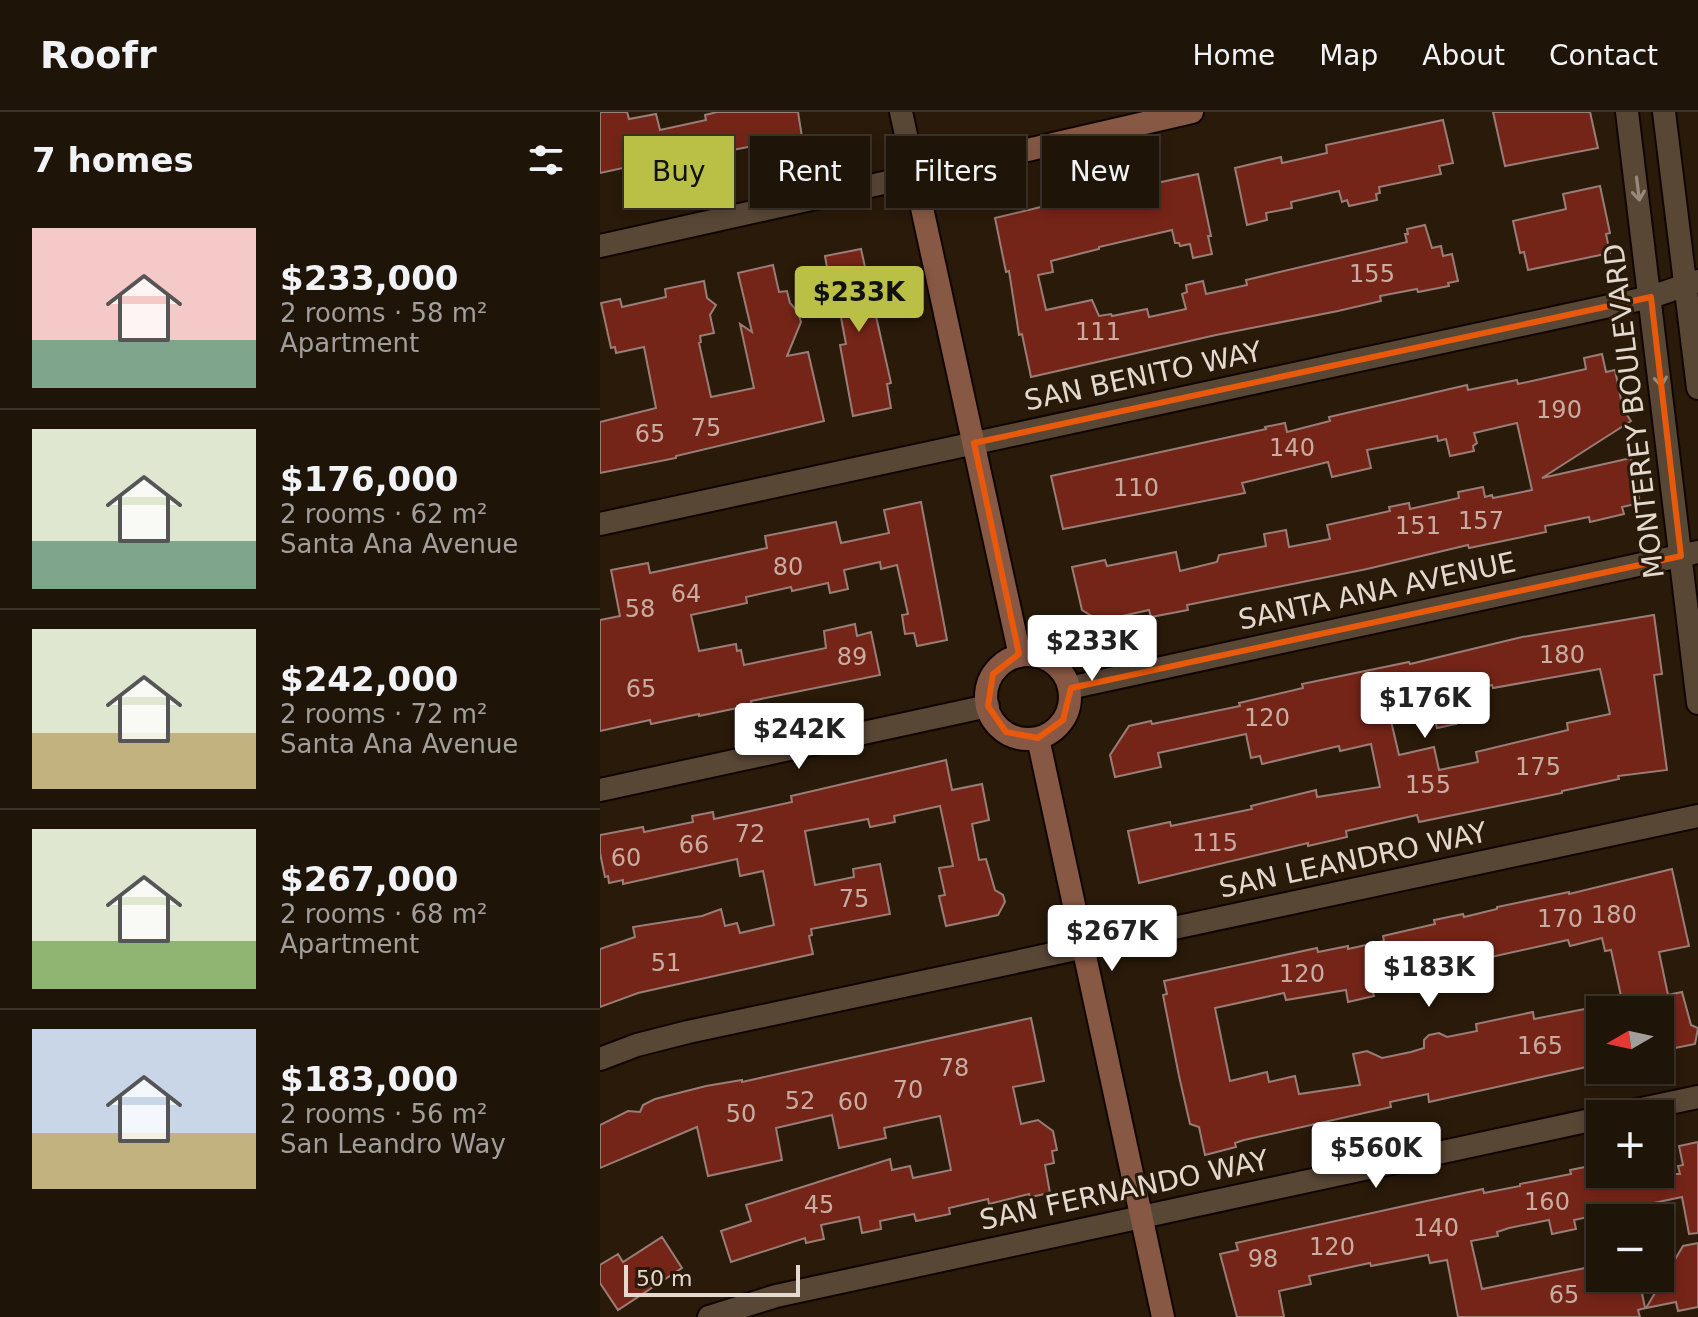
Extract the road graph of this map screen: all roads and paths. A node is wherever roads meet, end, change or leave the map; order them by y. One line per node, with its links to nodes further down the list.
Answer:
1 (901, 112): 5 (street)
2 (1192, 112): 6 (main road)
3 (1627, 112): 11 (street, MONTEREY BOULEVARD, one-way to 11)
4 (1664, 112): 10 (street)
5 (906, 136)
6 (1026, 150)
7 (886, 182): 9 (street)
8 (922, 208): 13 (main road)
9 (600, 246)
10 (1692, 283): 11 (street, SAN BENITO WAY); 12 (street)
11 (1651, 297): 13 (street, SAN BENITO WAY); 15 (street, MONTEREY BOULEVARD, one-way to 15)
12 (1698, 388)
13 (974, 443): 14 (street, SAN BENITO WAY); 16 (main road)
14 (600, 524)
15 (1690, 554): 17 (street, SANTA ANA AVENUE); 18 (street, MONTEREY BOULEVARD)
16 (1020, 656): 17 (main road); 19 (main road)
17 (1069, 688): 20 (main road)
18 (1698, 703)
19 (988, 706): 20 (main road); 21 (street)
20 (1038, 738): 23 (main road)
21 (600, 790)
22 (1698, 816): 23 (street, SAN LEANDRO WAY)
23 (1083, 948): 24 (street, SAN LEANDRO WAY); 28 (main road)
24 (600, 1059)
25 (1698, 1097): 26 (street)
26 (1674, 1102)
27 (1586, 1121): 28 (street, SAN FERNANDO WAY)
28 (1142, 1217): 29 (street, SAN FERNANDO WAY); 30 (main road)
29 (709, 1317)
30 (1163, 1317)

